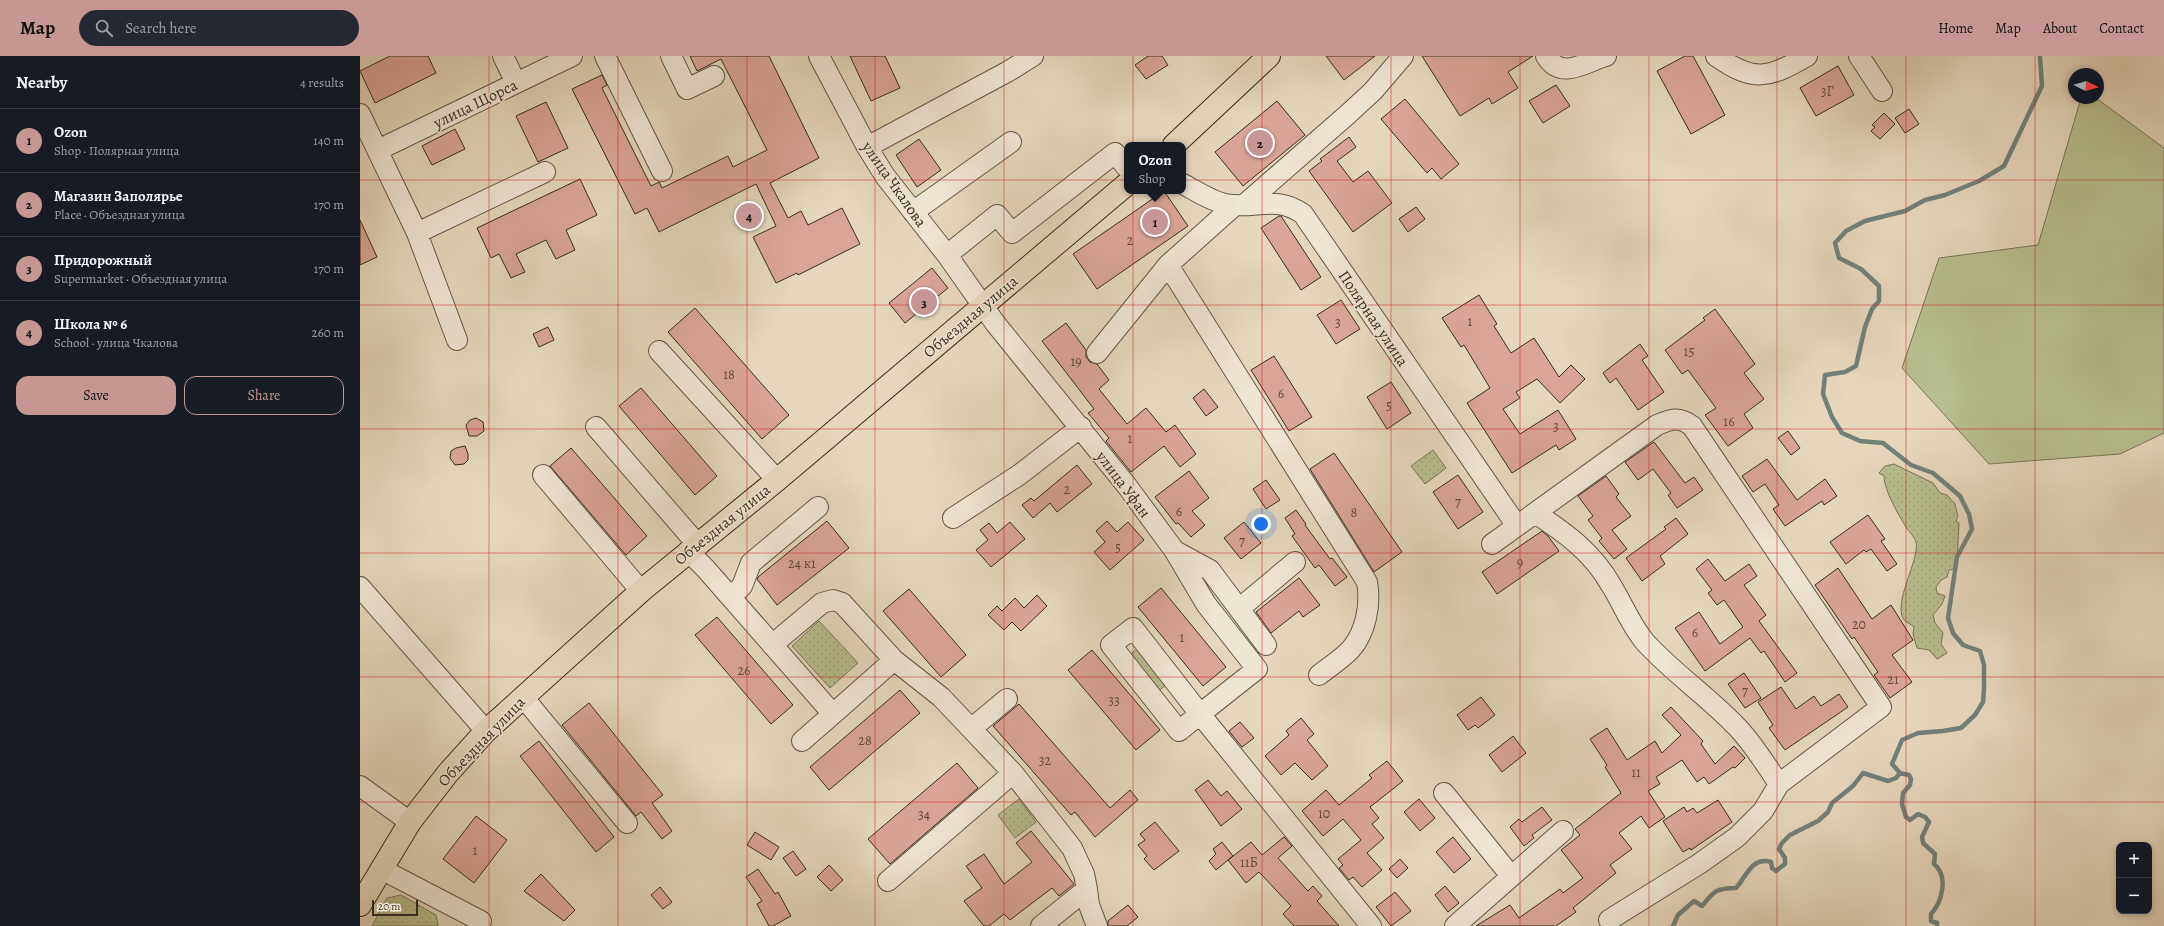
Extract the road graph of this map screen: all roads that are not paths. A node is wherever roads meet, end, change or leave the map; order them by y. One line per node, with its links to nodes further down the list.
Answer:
1 (503, 56): 15 (street)
2 (572, 56): 15 (street, улица Щорса)
3 (605, 56): 23 (street)
4 (671, 56): 14 (street)
5 (819, 56): 20 (street, улица Чкалова)
6 (1033, 56): 20 (street)
7 (1269, 56): 19 (main road)
8 (1403, 56): 27 (street)
9 (1546, 56): 10 (street)
10 (1606, 56)
11 (1716, 56): 12 (street)
12 (1807, 56)
13 (1859, 56): 16 (street)
14 (714, 76)
15 (516, 84): 21 (street, улица Щорса)
16 (1882, 91)
17 (360, 114): 21 (street)
18 (1011, 142): 28 (street)
19 (1177, 142)
20 (867, 147): 28 (street, улица Чкалова)
21 (378, 150): 29 (street)
22 (1124, 164): 30 (street)
23 (662, 171)
24 (545, 172): 29 (street)
25 (1186, 186): 27 (street, Полярная улица)
26 (1124, 187): 32 (main road, Объездная улица)
27 (1240, 205): 31 (street); 43 (street, Полярная улица)
28 (913, 212): 30 (street, улица Чкалова)
29 (417, 233): 33 (street)
30 (947, 255): 32 (street, улица Чкалова)
31 (1168, 265): 35 (street); 55 (street)
32 (982, 305): 37 (street, улица Уфан); 39 (main road, Объездная улица)
33 (457, 340)
34 (658, 351): 39 (street)
35 (1097, 353)
36 (596, 427): 45 (street)
37 (1081, 427): 42 (street); 46 (street, улица Уфан)
38 (543, 475): 49 (street)
39 (777, 480): 45 (main road, Объездная улица)
40 (818, 507): 50 (street)
41 (1535, 513): 43 (street); 64 (street); 64 (street)
42 (953, 518)
43 (1517, 526): 44 (street)
44 (1492, 544)
45 (693, 548): 49 (main road, Объездная улица); 50 (street)
46 (1174, 550): 51 (street); 59 (street, улица Уфан)
47 (1295, 562): 51 (street)
48 (360, 587): 61 (street)
49 (640, 591): 56 (main road, Объездная улица)
50 (731, 597): 52 (street)
51 (1240, 608): 53 (street)
52 (772, 645): 54 (street); 58 (street)
53 (1266, 645)
54 (894, 660): 58 (street); 60 (street)
55 (1319, 675)
56 (523, 697): 61 (main road, Объездная улица); 68 (street)
57 (1007, 699): 60 (street)
58 (833, 714): 62 (street)
59 (1200, 714): 59 (street); 79 (street)
60 (972, 728): 63 (street)
61 (486, 731): 67 (main road, Объездная улица)
62 (802, 741)
63 (1013, 773): 72 (street); 73 (street)
64 (1779, 784): 75 (street)
65 (360, 786): 67 (street)
66 (1444, 793): 71 (street)
67 (410, 822): 70 (main road, Объездная улица)
68 (627, 823)
69 (1563, 831): 71 (street)
70 (381, 869): 74 (main road, Объездная улица); 76 (street)
71 (1511, 876): 80 (street)
72 (888, 881)
73 (1087, 889): 77 (street); 78 (street)
74 (360, 905)
75 (1609, 920)
76 (484, 924)
77 (1041, 926)
78 (1097, 926)
79 (1371, 926)
80 (1455, 926)

